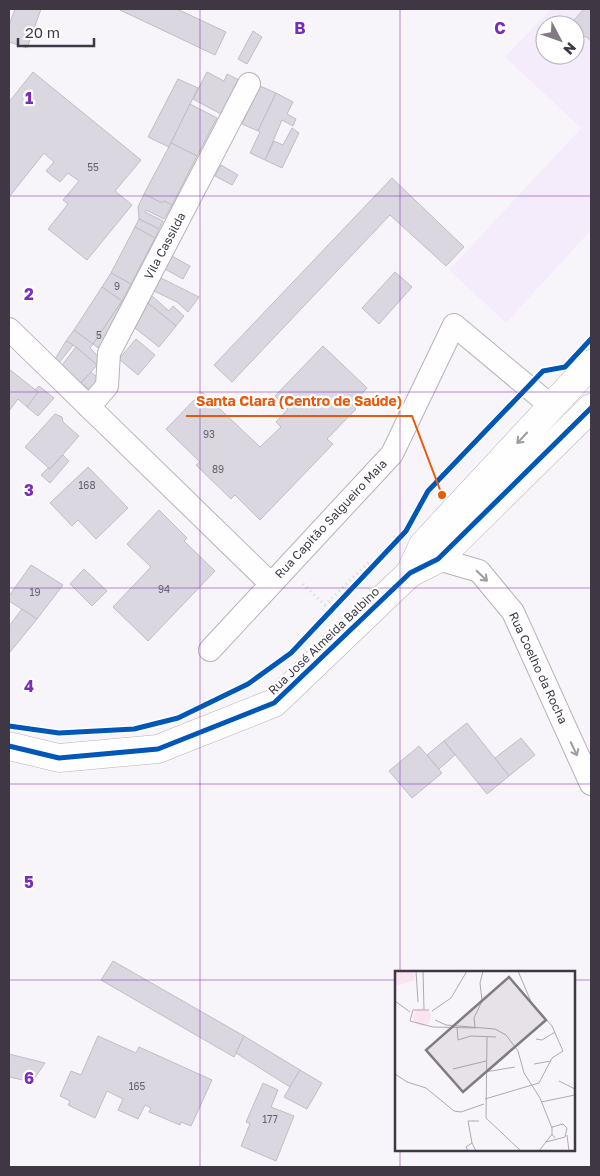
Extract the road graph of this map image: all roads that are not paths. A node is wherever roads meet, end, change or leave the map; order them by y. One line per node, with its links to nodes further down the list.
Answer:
1 (249, 84): 5 (street, Vila Cassilda)
2 (9, 329): 5 (street, Rua Capitão Salgueiro Maia)
3 (591, 364): 4 (street, Rua José Almeida Balbino)
4 (551, 406): 6 (street); 8 (street, Rua José Almeida Balbino, one-way to 8); 9 (street, Rua Capitão Salgueiro Maia)
5 (89, 407): 9 (street, Rua Capitão Salgueiro Maia)
6 (587, 412): 7 (street, Rua José Almeida Balbino)
7 (438, 559): 8 (street, Rua José Almeida Balbino); 12 (street, Rua Coelho da Rocha, one-way to 12)
8 (410, 573): 11 (street, Rua José Almeida Balbino)
9 (271, 584): 10 (street, Rua Capitão Salgueiro Maia)
10 (210, 650)
11 (9, 746)
12 (591, 784)

